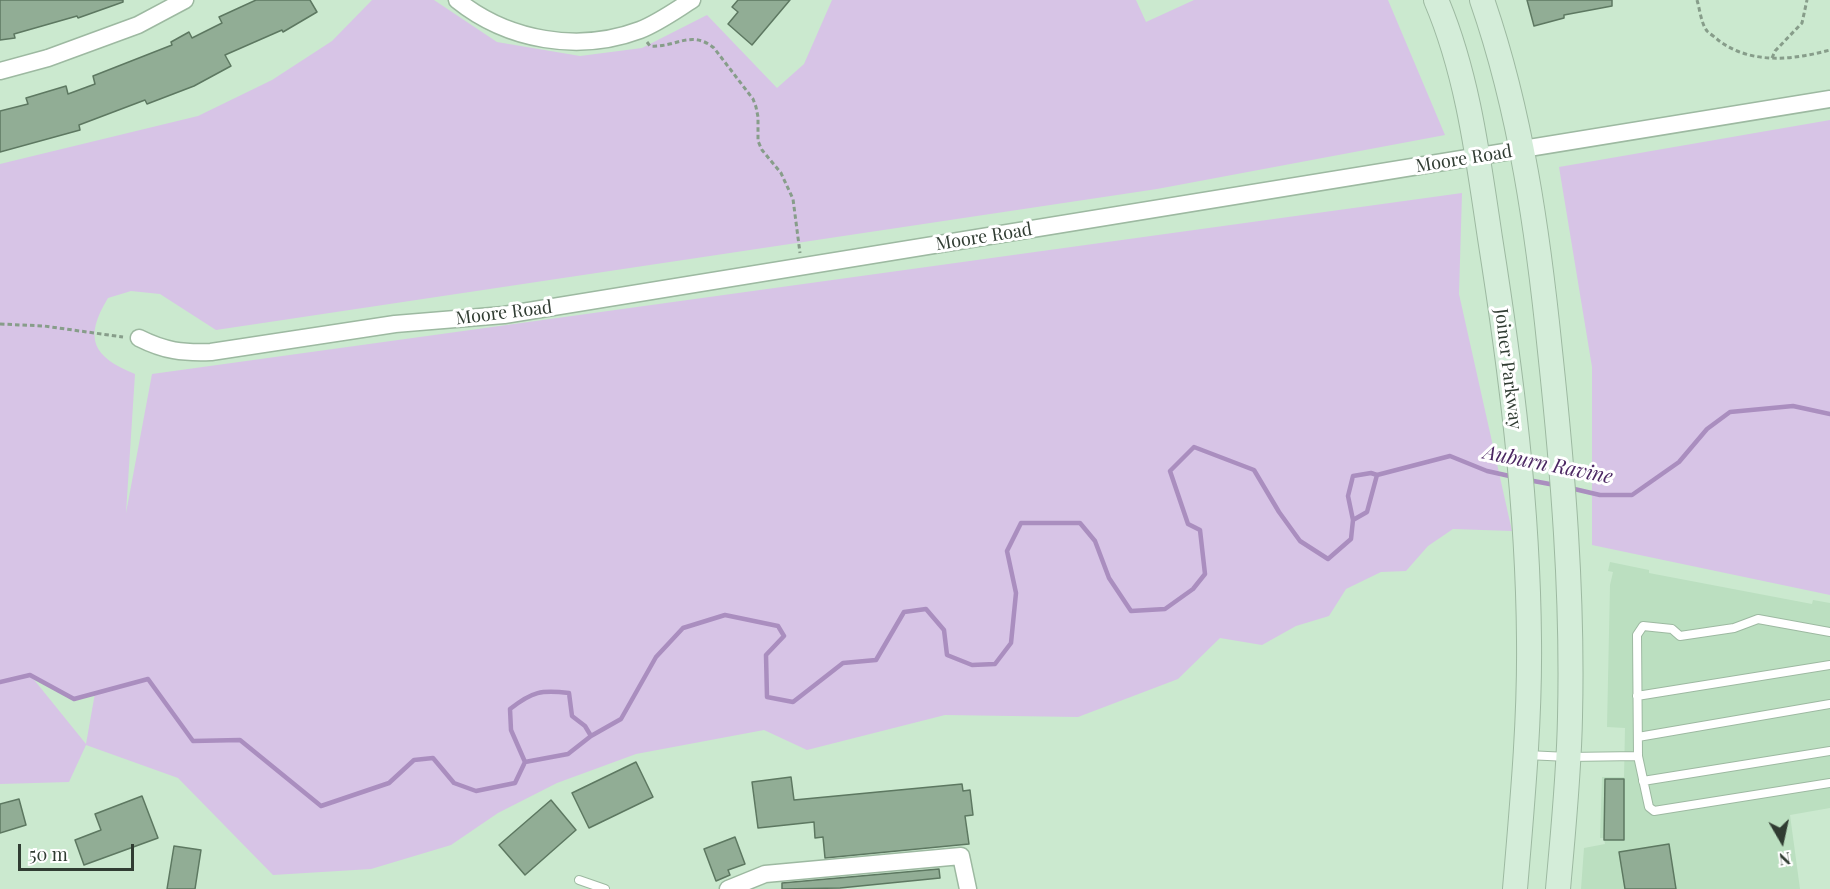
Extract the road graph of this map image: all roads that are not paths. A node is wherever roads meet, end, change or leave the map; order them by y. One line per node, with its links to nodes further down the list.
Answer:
1 (185, 0): 6 (street)
2 (457, 0): 3 (street)
3 (692, 0)
4 (1436, 0): 9 (main road, Joiner Parkway)
5 (1482, 0): 8 (main road)
6 (0, 71)
7 (1830, 99): 8 (street, Moore Road)
8 (1522, 150): 9 (street, Moore Road); 19 (main road)
9 (1477, 157): 10 (street, Moore Road); 17 (main road, Joiner Parkway)
10 (139, 338)
11 (1830, 632): 13 (lane)
12 (1830, 665): 13 (lane)
13 (1637, 696): 15 (lane)
14 (1830, 704): 15 (lane)
15 (1638, 737): 18 (lane)
16 (1830, 752): 20 (lane)
17 (1526, 755): 19 (lane); 26 (main road, Joiner Parkway)
18 (1638, 756): 19 (lane); 20 (lane)
19 (1568, 757): 27 (main road)
20 (1643, 781): 21 (lane)
21 (1830, 783)
22 (579, 880): 23 (lane)
23 (605, 889)
24 (728, 889): 25 (street)
25 (968, 889)
26 (1515, 889)
27 (1558, 889)

